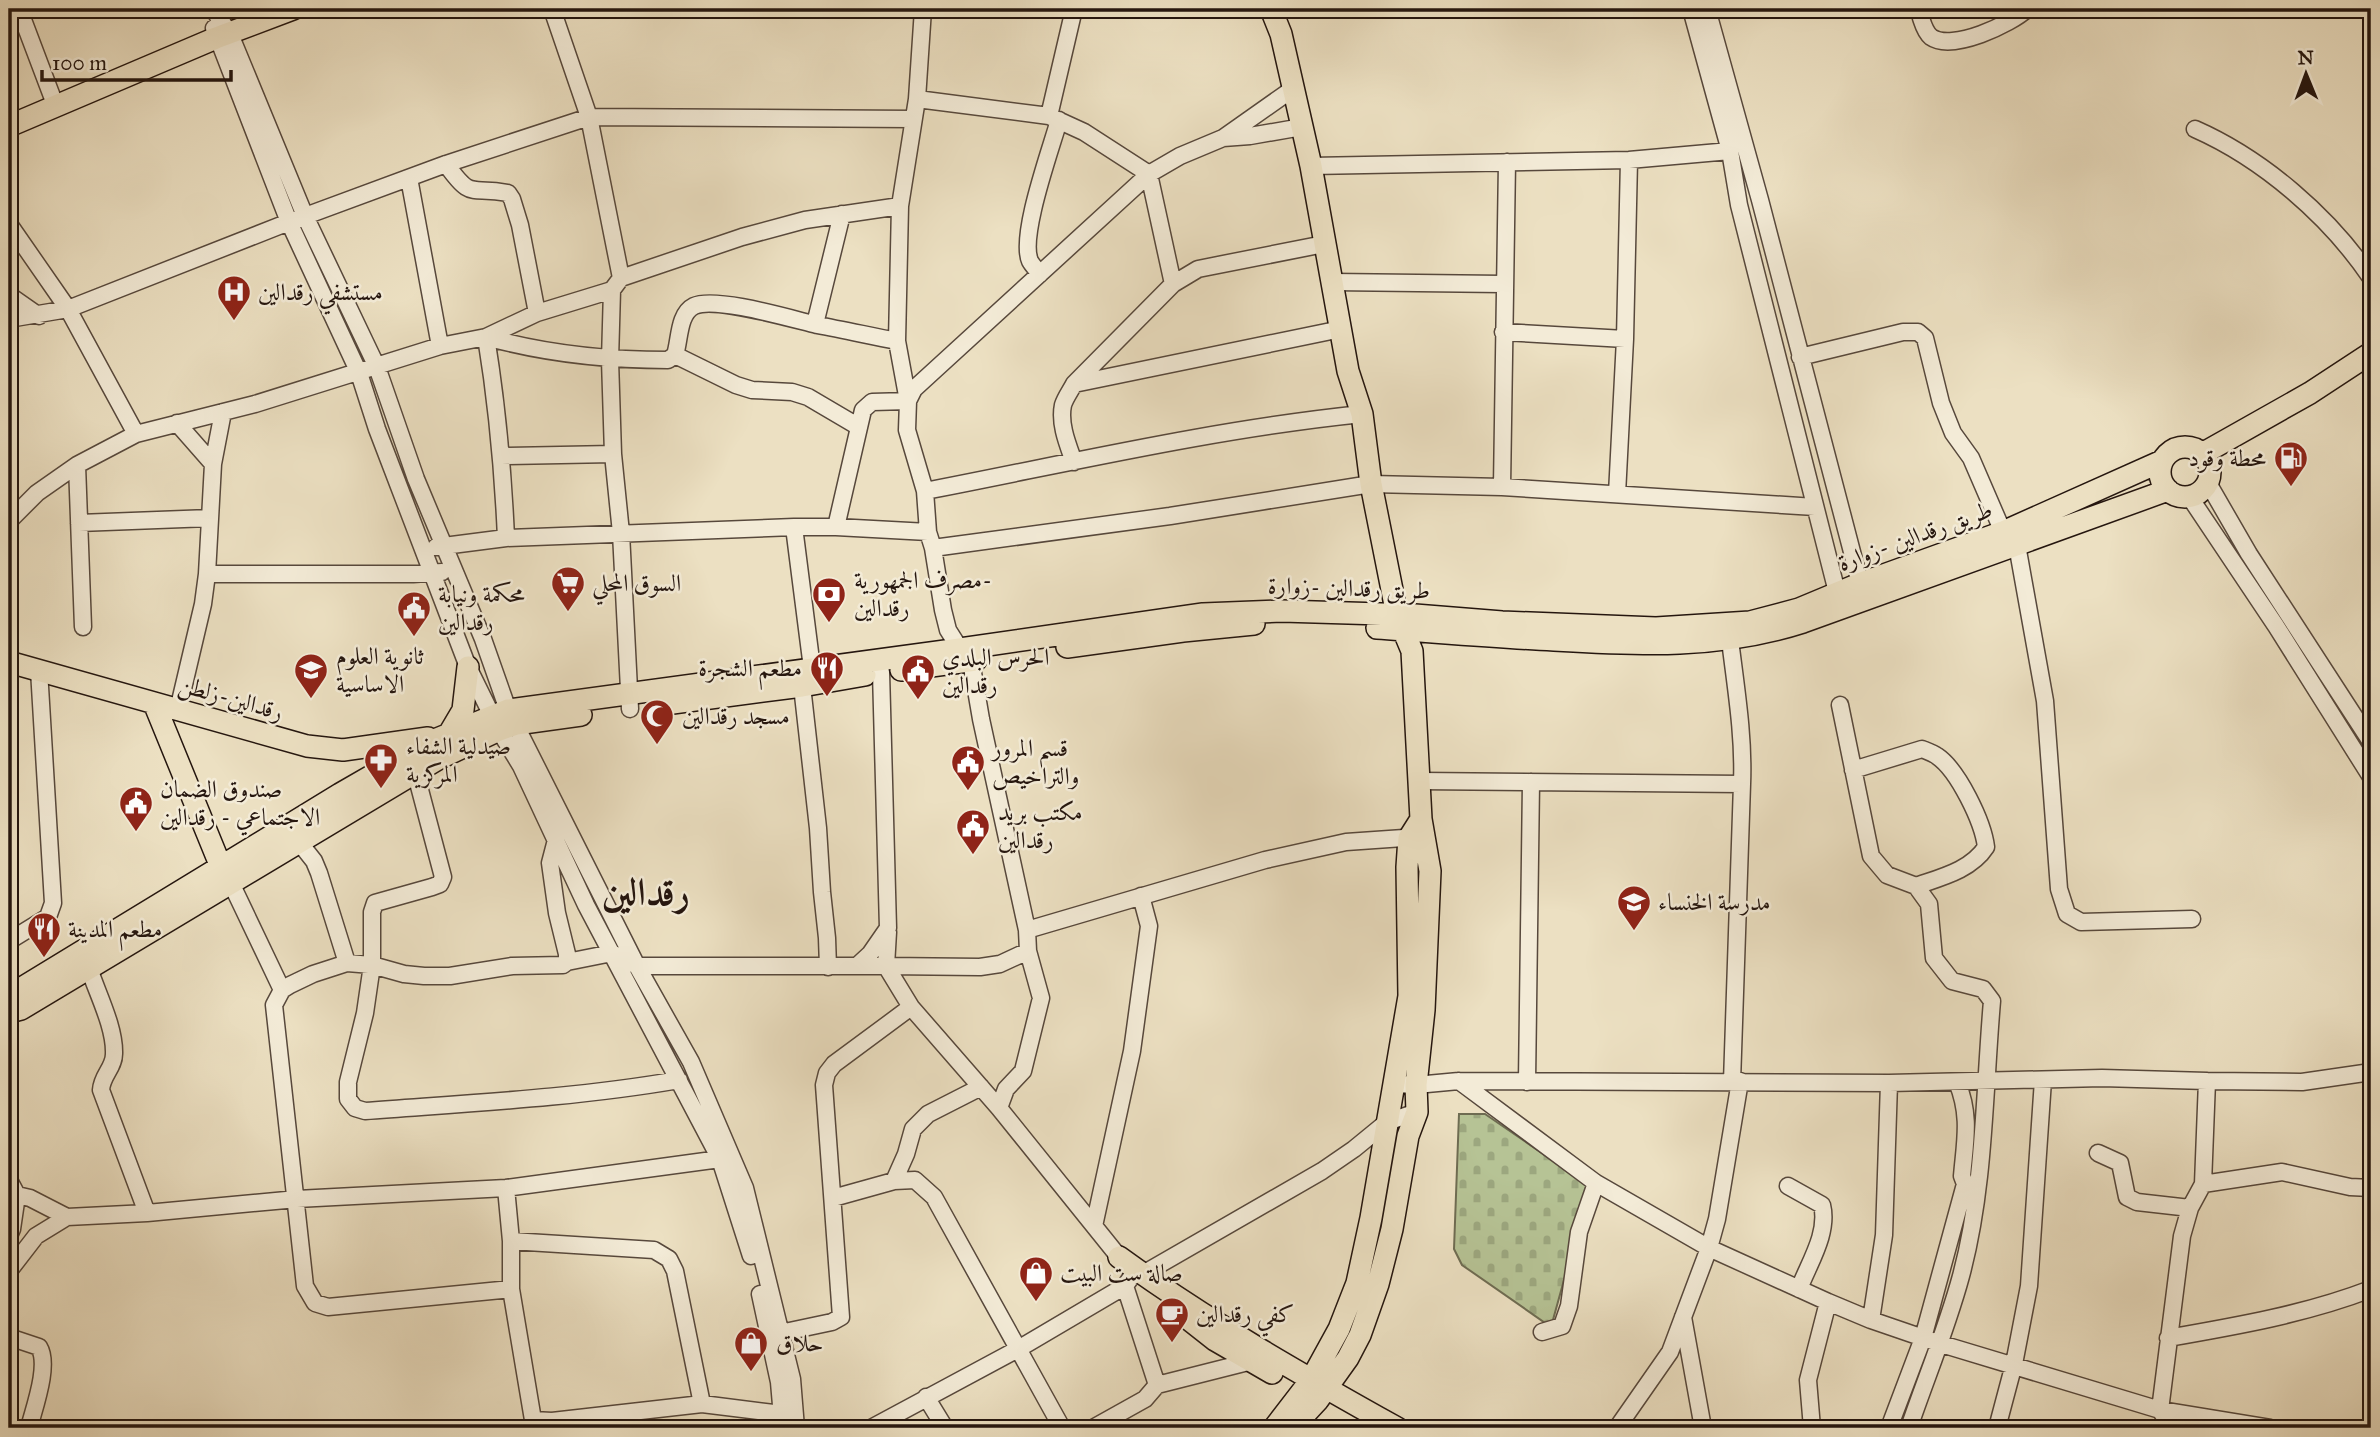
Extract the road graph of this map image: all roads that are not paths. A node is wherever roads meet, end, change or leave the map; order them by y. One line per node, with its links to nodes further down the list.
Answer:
1 (19, 9): 15 (street)
2 (211, 9): 12 (street)
3 (293, 9): 12 (main road)
4 (552, 9): 16 (street)
5 (923, 9): 14 (street)
6 (1074, 9): 17 (street)
7 (1271, 9): 13 (main road)
8 (1691, 9): 23 (street)
9 (1707, 9): 56 (street)
10 (2027, 9): 11 (street)
11 (1921, 18)
12 (223, 36): 15 (main road); 32 (street); 33 (street)
13 (1294, 88): 20 (main road); 22 (street)
14 (917, 99): 17 (street); 18 (street)
15 (56, 107): 19 (main road)
16 (589, 117): 18 (street); 26 (street); 39 (street)
17 (1054, 118): 28 (street); 36 (street)
18 (913, 119): 30 (street)
19 (9, 126)
20 (1302, 127): 22 (street); 27 (main road)
21 (2195, 129): 37 (street)
22 (1223, 138): 28 (street)
23 (1730, 151): 24 (street); 81 (street)
24 (1629, 160): 25 (street); 51 (street)
25 (1507, 162): 27 (street); 41 (street)
26 (446, 164): 29 (street); 44 (street)
27 (1311, 166): 35 (main road)
28 (1149, 174): 36 (street); 40 (street)
29 (409, 178): 32 (street); 53 (street)
30 (901, 206): 31 (street); 52 (street)
31 (842, 214): 39 (street); 47 (street)
32 (305, 216): 33 (street); 58 (street)
33 (289, 222): 43 (street); 59 (street)
34 (9, 224): 43 (street)
35 (1324, 244): 38 (main road); 40 (street)
36 (1040, 274): 61 (street)
37 (2371, 278)
38 (1332, 282): 41 (street); 48 (main road)
39 (616, 284): 44 (street); 57 (street)
40 (1173, 284): 60 (street)
41 (1503, 285): 49 (street)
42 (9, 295): 45 (street)
43 (68, 309): 45 (street); 66 (street)
44 (537, 313): 50 (street)
45 (38, 316): 46 (street)
46 (9, 319)
47 (815, 324): 52 (street); 55 (street)
48 (1341, 329): 60 (street); 63 (main road)
49 (1503, 332): 51 (street); 76 (street)
50 (486, 337): 53 (street); 57 (street); 69 (street)
51 (1625, 339): 79 (street)
52 (897, 341): 61 (street)
53 (440, 346): 58 (street)
54 (2371, 353): 68 (main road)
55 (675, 355): 57 (street); 65 (street)
56 (1800, 357): 90 (street); 97 (street)
57 (610, 360): 67 (street)
58 (377, 367): 59 (street); 91 (street)
59 (359, 373): 62 (street); 93 (street)
60 (1074, 384): 71 (street)
61 (908, 401): 65 (street); 78 (street)
62 (223, 412): 64 (street); 72 (street)
63 (1362, 414): 71 (street); 75 (main road)
64 (177, 423): 66 (street); 72 (street)
65 (859, 427): 86 (street)
66 (136, 434): 73 (street)
67 (613, 453): 69 (street); 88 (street)
68 (2202, 454): 70 (main road); 74 (main road)
69 (502, 456): 89 (street)
70 (2162, 461): 77 (main road); 90 (main road, طريق رقدالين -زوارة)
71 (1074, 462): 78 (street)
72 (213, 464): 82 (street)
73 (77, 465): 83 (street); 84 (street)
74 (2208, 483): 80 (main road); 114 (street)
75 (1371, 484): 76 (street); 92 (street); 99 (main road)
76 (1502, 487): 79 (street)
77 (2168, 490): 80 (main road); 90 (main road, طريق رقدالين -زوارة)
78 (925, 491): 87 (street)
79 (1617, 495): 81 (street)
80 (2189, 496): 117 (street)
81 (1815, 507): 98 (street)
82 (210, 518): 84 (street); 96 (street)
83 (9, 521)
84 (79, 523): 100 (street)
85 (794, 527): 86 (street); 88 (street); 107 (street)
86 (836, 527): 87 (street)
87 (928, 532): 92 (street)
88 (621, 533): 89 (street); 108 (street)
89 (506, 538): 91 (street)
90 (2010, 538): 97 (main road, طريق رقدالين -زوارة); 128 (street)
91 (446, 546): 93 (street); 94 (street)
92 (933, 548): 102 (street)
93 (423, 549): 95 (street)
94 (453, 569): 95 (street); 112 (street)
95 (433, 573): 96 (street); 104 (street)
96 (207, 574): 111 (street)
97 (1862, 592): 98 (main road, طريق رقدالين -زوارة)
98 (1839, 600): 99 (main road, طريق رقدالين -زوارة); 101 (main road, طريق رقدالين -زوارة)
99 (1401, 623): 101 (main road, طريق رقدالين -زوارة); 102 (main road, طريق رقدالين -زوارة); 118 (main road)
100 (83, 627)
101 (1730, 640): 120 (street)
102 (965, 655): 106 (main road, طريق رقدالين -زوارة); 107 (main road, طريق رقدالين -زوارة); 130 (street)
103 (9, 662): 105 (main road, رقدالين-زلطن)
104 (468, 667): 112 (street); 113 (main road)
105 (39, 670): 109 (main road, رقدالين-زلطن); 131 (street)
106 (881, 672): 107 (main road, طريق رقدالين -زوارة); 129 (street)
107 (807, 677): 108 (main road, طريق رقدالين -زوارة); 140 (street)
108 (630, 702): 112 (main road, طريق رقدالين -زوارة)
109 (154, 703): 111 (main road, رقدالين-زلطن); 125 (main road)
110 (1840, 705): 115 (street)
111 (178, 710): 113 (main road, رقدالين-زلطن)
112 (504, 720): 113 (main road); 116 (main road); 122 (street); 137 (street)
113 (447, 734): 124 (main road)
114 (2371, 742)
115 (1853, 770): 126 (street); 126 (street)
116 (415, 771): 123 (main road); 136 (street)
117 (2371, 777)
118 (1419, 781): 119 (street); 121 (main road)
119 (1531, 782): 120 (street); 152 (street)
120 (1742, 785): 150 (street)
121 (1418, 831): 127 (street); 155 (main road); 156 (main road)
122 (556, 839): 133 (street); 134 (street)
123 (299, 842): 124 (main road); 135 (street)
124 (246, 863): 125 (main road)
125 (226, 875): 141 (main road); 142 (street); 143 (main road)
126 (1916, 886): 147 (street)
127 (1141, 896): 130 (street); 176 (street)
128 (2192, 919)
129 (888, 928): 138 (street); 139 (street)
130 (1027, 930): 132 (street)
131 (9, 941)
132 (1028, 951): 139 (street); 158 (street)
133 (612, 953): 134 (street); 137 (street); 146 (street)
134 (567, 962): 136 (street)
135 (347, 963): 136 (street); 142 (street)
136 (372, 965): 146 (street)
137 (636, 966): 140 (street); 162 (street)
138 (857, 966): 139 (street); 140 (street)
139 (886, 966): 144 (street)
140 (828, 967)
141 (89, 968): 143 (main road); 174 (street)
142 (282, 990): 172 (street)
143 (12, 1001)
144 (911, 1007): 157 (street); 171 (street)
145 (2371, 1072): 151 (street)
146 (679, 1080): 162 (street)
147 (1985, 1080): 148 (street); 153 (street); 194 (street)
148 (2043, 1080): 151 (street); 197 (street)
149 (1459, 1081): 152 (street); 156 (street); 165 (street)
150 (1736, 1081): 152 (street); 154 (street); 180 (street)
151 (2207, 1081): 166 (street)
152 (1527, 1082)
153 (1957, 1082): 154 (street); 194 (street)
154 (1889, 1083): 189 (street)
155 (1395, 1084): 156 (street); 160 (main road)
156 (1416, 1085): 159 (main road)
157 (981, 1087): 158 (street); 164 (street)
158 (999, 1108): 176 (street)
159 (1417, 1112): 160 (street); 200 (main road)
160 (1387, 1122): 183 (street); 200 (main road)
161 (2098, 1153): 173 (street)
162 (726, 1156): 168 (street); 191 (street); 204 (street)
163 (9, 1180): 170 (street)
164 (894, 1181): 171 (street); 195 (street)
165 (1596, 1183): 180 (street); 190 (street)
166 (2203, 1184): 169 (street); 173 (street)
167 (1788, 1186): 185 (street)
168 (506, 1188): 172 (street); 178 (street)
169 (2371, 1188)
170 (17, 1195): 175 (street); 177 (street)
171 (833, 1198): 191 (street)
172 (297, 1199): 174 (street); 184 (street)
173 (2190, 1208): 193 (street)
174 (147, 1213): 175 (street)
175 (66, 1217): 179 (street)
176 (1094, 1226): 181 (street)
177 (9, 1234): 179 (street)
178 (512, 1241): 184 (street); 202 (street)
179 (28, 1245): 182 (street)
180 (1709, 1248): 185 (street); 188 (street)
181 (1119, 1257): 183 (main road)
182 (9, 1271)
183 (1133, 1279): 195 (street); 196 (main road); 199 (street); 200 (main road)
184 (511, 1289): 202 (street)
185 (1799, 1289): 187 (street)
186 (2371, 1289): 193 (street)
187 (1828, 1302): 189 (street); 216 (street)
188 (1683, 1317): 214 (street); 215 (street)
189 (1871, 1320): 194 (street)
190 (1542, 1332)
191 (780, 1333): 207 (street)
192 (9, 1337): 206 (street)
193 (2168, 1338): 203 (street)
194 (1930, 1340): 197 (street); 217 (street); 218 (street)
195 (1018, 1349): 201 (street); 210 (street)
196 (1252, 1361): 198 (main road); 199 (street)
197 (2014, 1364): 203 (street); 219 (street)
198 (1275, 1374): 200 (main road); 205 (main road)
199 (1157, 1385): 211 (street)
200 (1315, 1390): 205 (main road); 212 (main road); 213 (main road)
201 (926, 1397): 208 (street); 209 (street)
202 (702, 1404): 204 (street)
203 (2160, 1410): 220 (street); 221 (street); 222 (street)
204 (783, 1421)
205 (1284, 1423)
206 (29, 1428)
207 (796, 1428)
208 (871, 1428)
209 (945, 1428)
210 (1062, 1428)
211 (1093, 1428)
212 (1371, 1428)
213 (1397, 1428)
214 (1617, 1428)
215 (1703, 1428)
216 (1812, 1428)
217 (1889, 1428)
218 (1909, 1428)
219 (1997, 1428)
220 (2156, 1428)
221 (2172, 1428)
222 (2270, 1428)

